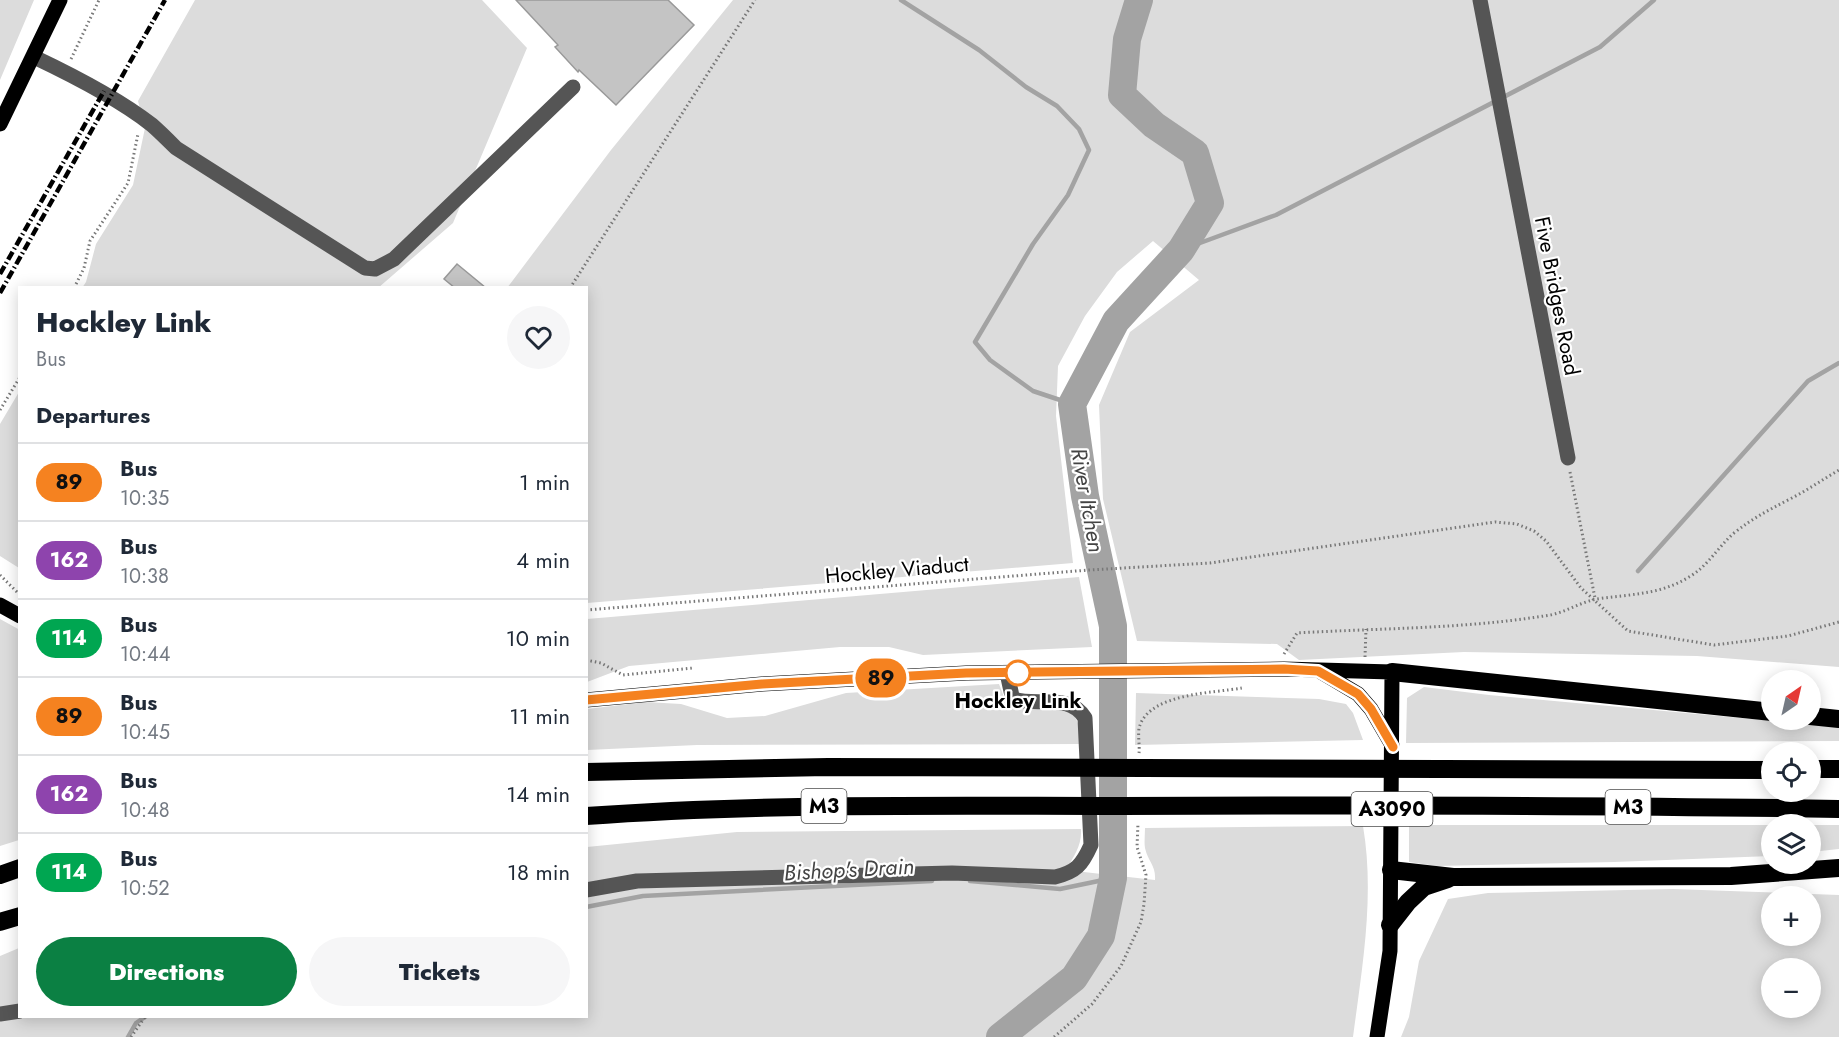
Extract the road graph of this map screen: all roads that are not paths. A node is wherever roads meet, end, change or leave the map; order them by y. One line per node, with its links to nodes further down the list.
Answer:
1 (60, 0): 3 (main road)
2 (1480, 0): 6 (lane, Five Bridges Road)
3 (34, 57): 4 (lane); 5 (main road)
4 (573, 87)
5 (0, 124)
6 (1568, 458)
7 (0, 605): 8 (main road)
8 (18, 615)
9 (1318, 671): 10 (main road); 11 (main road); 16 (main road)
10 (1392, 672): 13 (highway); 16 (main road, A3090)
11 (1007, 673): 12 (main road); 28 (lane)
12 (588, 700)
13 (1761, 711)
14 (1821, 717): 15 (highway)
15 (1839, 719)
16 (1393, 747): 25 (main road, A3090)
17 (1839, 769): 19 (highway)
18 (1761, 770): 20 (highway, M3)
19 (1821, 770)
20 (588, 772)
21 (1839, 809): 22 (highway, M3)
22 (588, 816)
23 (1839, 868): 27 (highway)
24 (18, 869): 26 (highway)
25 (1391, 870): 27 (highway); 31 (main road)
26 (0, 875)
27 (1453, 877): 31 (highway)
28 (588, 890)
29 (18, 917): 30 (highway)
30 (0, 922)
31 (1390, 925): 34 (main road)
32 (18, 1011): 33 (lane)
33 (0, 1014)
34 (1377, 1037)

